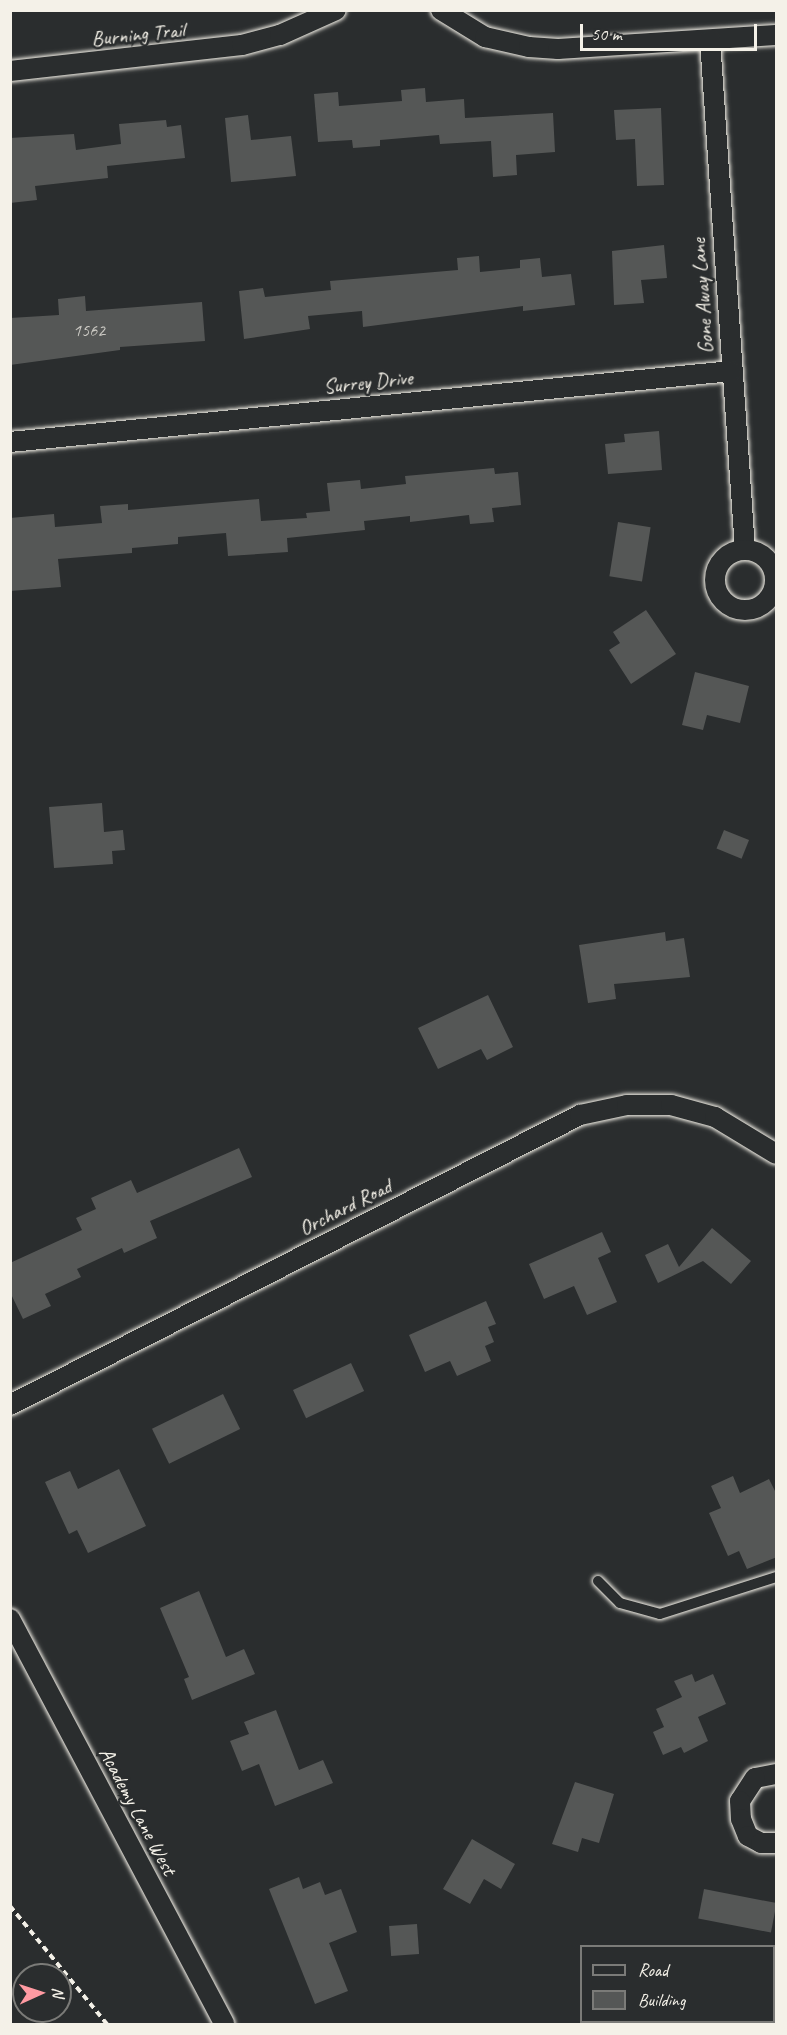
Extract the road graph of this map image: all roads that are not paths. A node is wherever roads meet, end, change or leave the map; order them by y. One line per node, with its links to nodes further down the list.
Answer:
1 (336, 10): 5 (street, Burning Trail)
2 (441, 10): 4 (street)
3 (777, 35): 4 (street)
4 (710, 40): 6 (street, Gone Away Lane)
5 (10, 71)
6 (731, 371): 7 (street, Surrey Drive); 8 (street, Gone Away Lane)
7 (10, 442)
8 (745, 549): 9 (street); 9 (street)
9 (776, 580)
10 (777, 1154): 11 (street, Orchard Road)
11 (10, 1405)
12 (777, 1576): 13 (lane)
13 (598, 1581)
14 (10, 1619): 17 (street, Academy Lane West)
15 (777, 1774): 16 (street)
16 (777, 1843)
17 (224, 2025)

